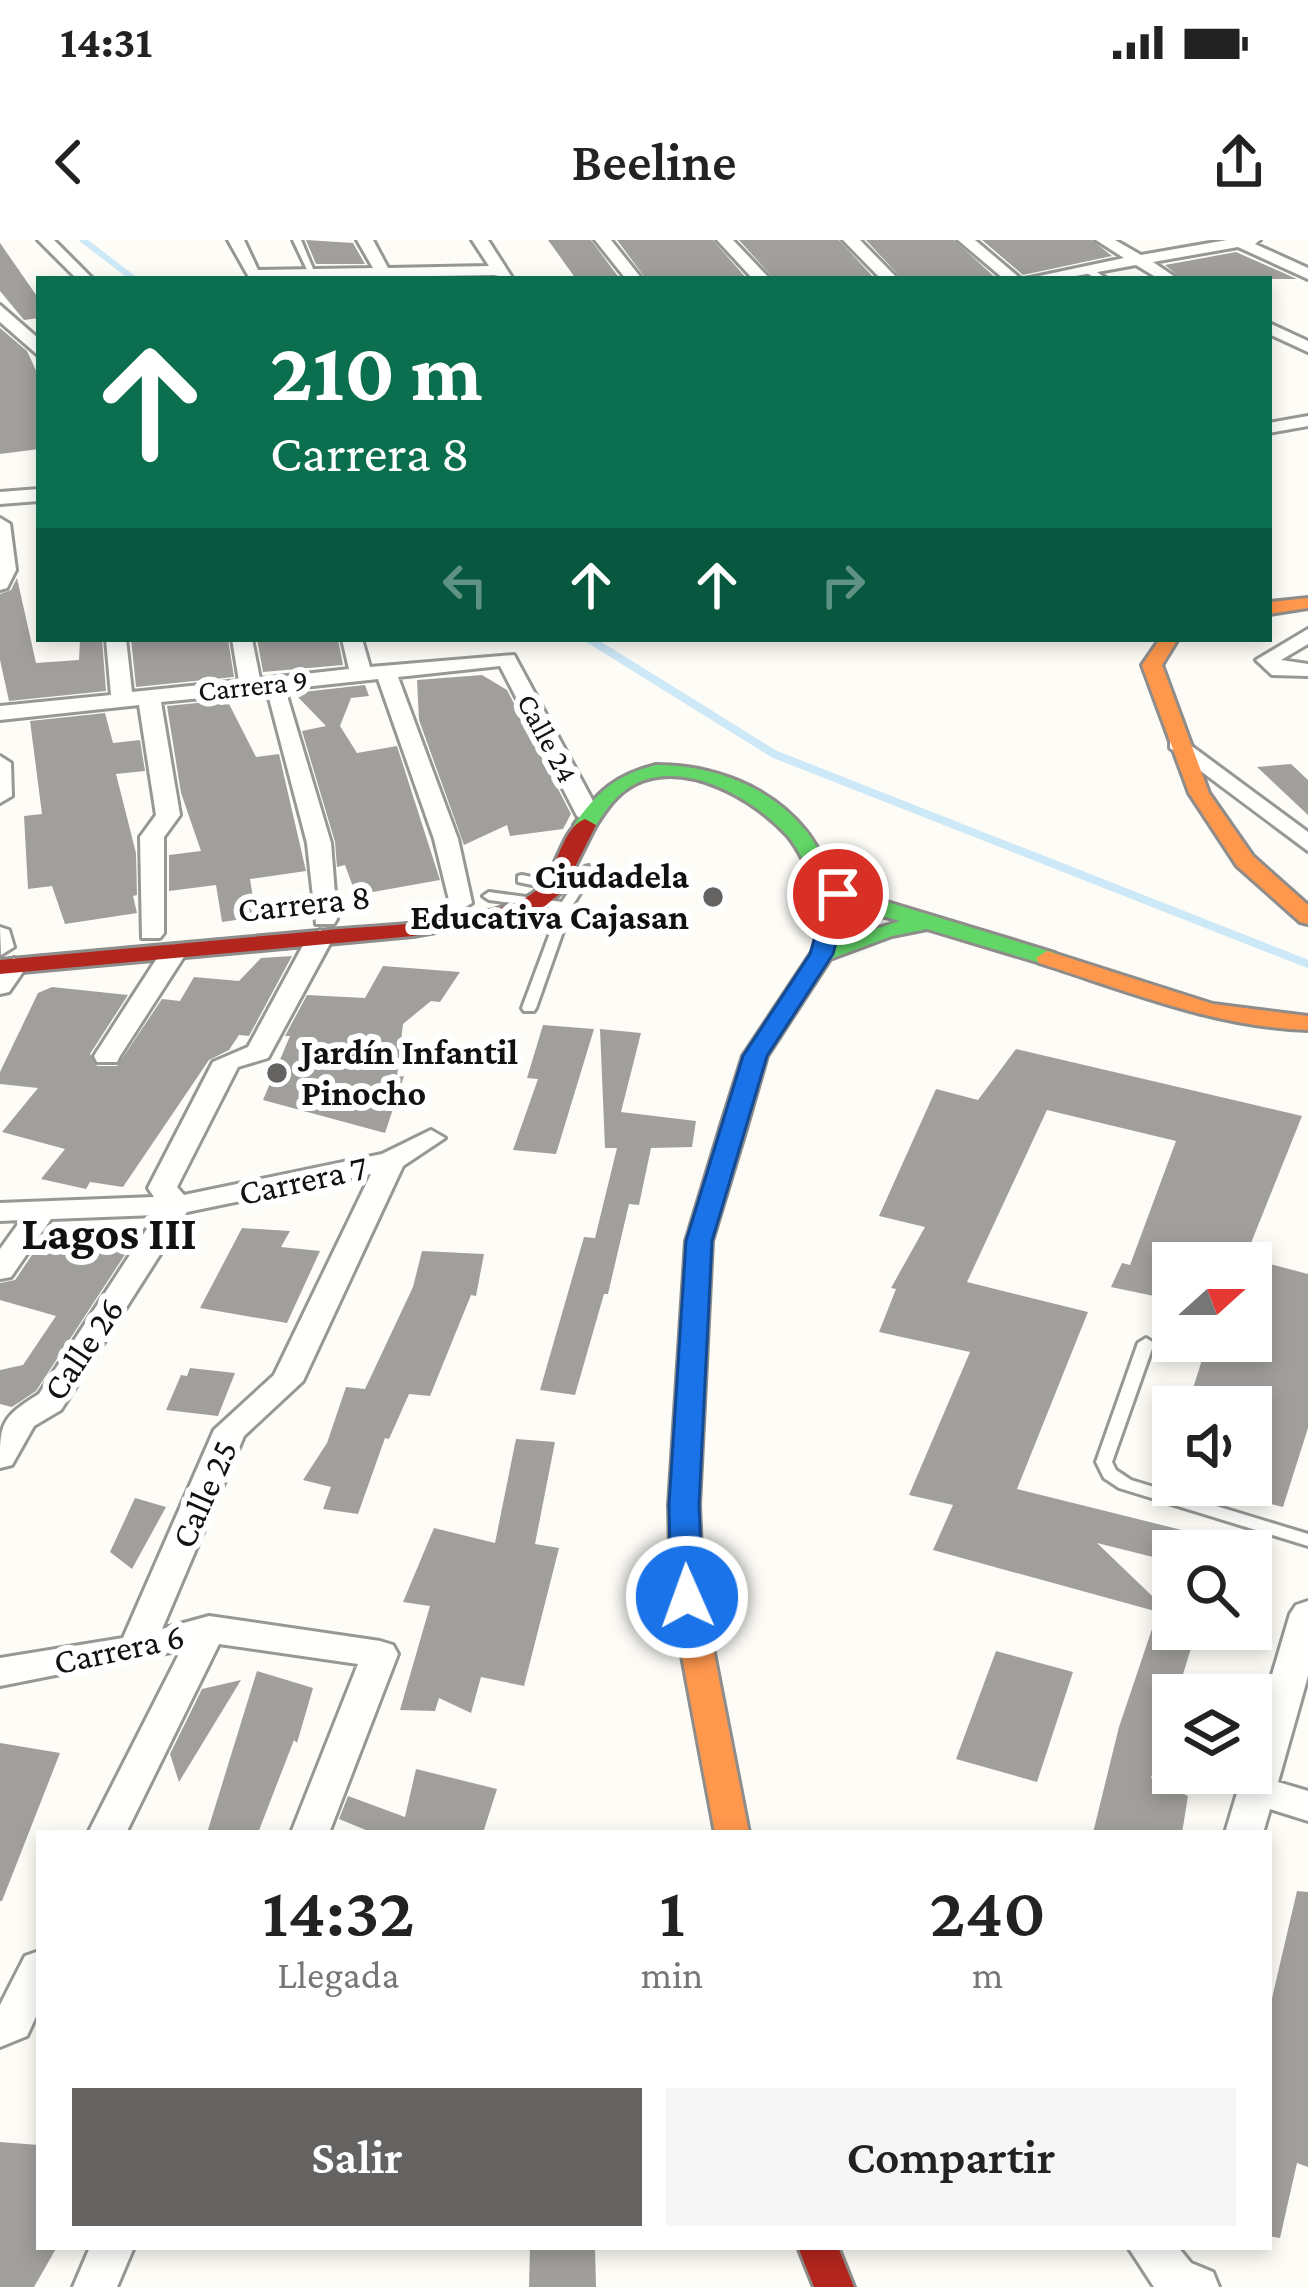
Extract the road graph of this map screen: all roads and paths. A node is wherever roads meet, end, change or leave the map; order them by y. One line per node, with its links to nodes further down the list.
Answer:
1 (46, 240): 18 (street)
2 (236, 240): 14 (street)
3 (298, 240): 14 (lane)
4 (365, 240): 13 (street)
5 (480, 240): 16 (street)
6 (603, 240): 19 (street)
7 (725, 240): 20 (street)
8 (850, 240): 21 (street)
9 (966, 240): 22 (street)
10 (1104, 240): 12 (street)
11 (1242, 241): 12 (street); 15 (street)
12 (1136, 262): 17 (street); 23 (street)
13 (382, 272): 14 (street); 16 (street)
14 (313, 274)
15 (1308, 274)
16 (502, 275)
17 (1095, 275)
18 (82, 276)
19 (632, 276)
20 (759, 276)
21 (887, 276)
22 (1009, 276)
23 (1164, 276)
24 (0, 310): 27 (street)
25 (1308, 322): 28 (street)
26 (36, 324): 27 (street)
27 (5, 329): 30 (street)
28 (1272, 329)
29 (1272, 330): 31 (street)
30 (36, 346)
31 (1308, 347)
32 (1308, 421): 33 (street)
33 (1272, 427)
34 (36, 495): 35 (street)
35 (0, 498)
36 (0, 524): 37 (street)
37 (0, 584)
38 (1308, 602): 39 (street)
39 (1272, 608)
40 (1308, 635): 46 (street)
41 (116, 642): 50 (street)
42 (243, 642): 48 (street)
43 (354, 642): 47 (street)
44 (1167, 642): 52 (street)
45 (507, 659): 47 (street, Carrera 9); 56 (street, Calle 24)
46 (1308, 670)
47 (374, 673): 48 (street, Carrera 9); 62 (street)
48 (250, 685): 49 (street, Carrera 9); 65 (street)
49 (149, 697): 50 (street, Carrera 9); 66 (street)
50 (122, 699): 51 (street, Carrera 9)
51 (0, 713)
52 (1178, 743): 55 (street); 58 (street)
53 (0, 763): 54 (street)
54 (0, 796)
55 (1258, 805): 57 (street); 58 (street)
56 (584, 828): 60 (street, Carrera 8); 61 (street, Carrera 8)
57 (1308, 844)
58 (1245, 860): 63 (street)
59 (589, 870): 60 (lane)
60 (552, 892): 62 (street, Carrera 8); 65 (street, Carrera 8); 71 (lane)
61 (838, 894): 64 (street); 69 (street)
62 (460, 903): 65 (street, Carrera 8)
63 (1308, 917)
64 (934, 921): 69 (street); 72 (street)
65 (322, 929): 66 (street, Carrera 8); 68 (street, Carrera 8); 76 (street)
66 (151, 933): 70 (street, Carrera 8)
67 (0, 935): 70 (street)
68 (174, 952): 70 (street, Carrera 8); 73 (street)
69 (822, 954): 93 (street)
70 (3, 962)
71 (529, 1007)
72 (1304, 1026)
73 (107, 1056)
74 (431, 1138): 75 (street, Carrera 7)
75 (391, 1161): 76 (street, Carrera 7); 85 (street, Calle 25)
76 (177, 1205): 78 (street, Carrera 7); 81 (street, Calle 26)
77 (0, 1212): 78 (street, Carrera 7)
78 (40, 1214): 79 (street)
79 (0, 1270)
80 (1146, 1343): 82 (lane)
81 (0, 1457)
82 (1308, 1540)
83 (1308, 1614): 87 (street)
84 (209, 1629): 85 (street, Carrera 6); 91 (street); 92 (street, Carrera 6)
85 (136, 1649): 86 (street, Carrera 6)
86 (0, 1672)
87 (1272, 1734)
88 (1254, 1794): 94 (street)
89 (1268, 1794): 90 (street)
90 (1308, 1806)
91 (108, 1830)
92 (311, 1830)
93 (731, 1830)
94 (1245, 1830)
95 (36, 1974): 96 (street)
96 (0, 2029)
97 (111, 2250): 100 (street)
98 (819, 2250): 101 (street)
99 (1152, 2250): 102 (street)
100 (94, 2287)
101 (834, 2287)
102 (1197, 2287)

